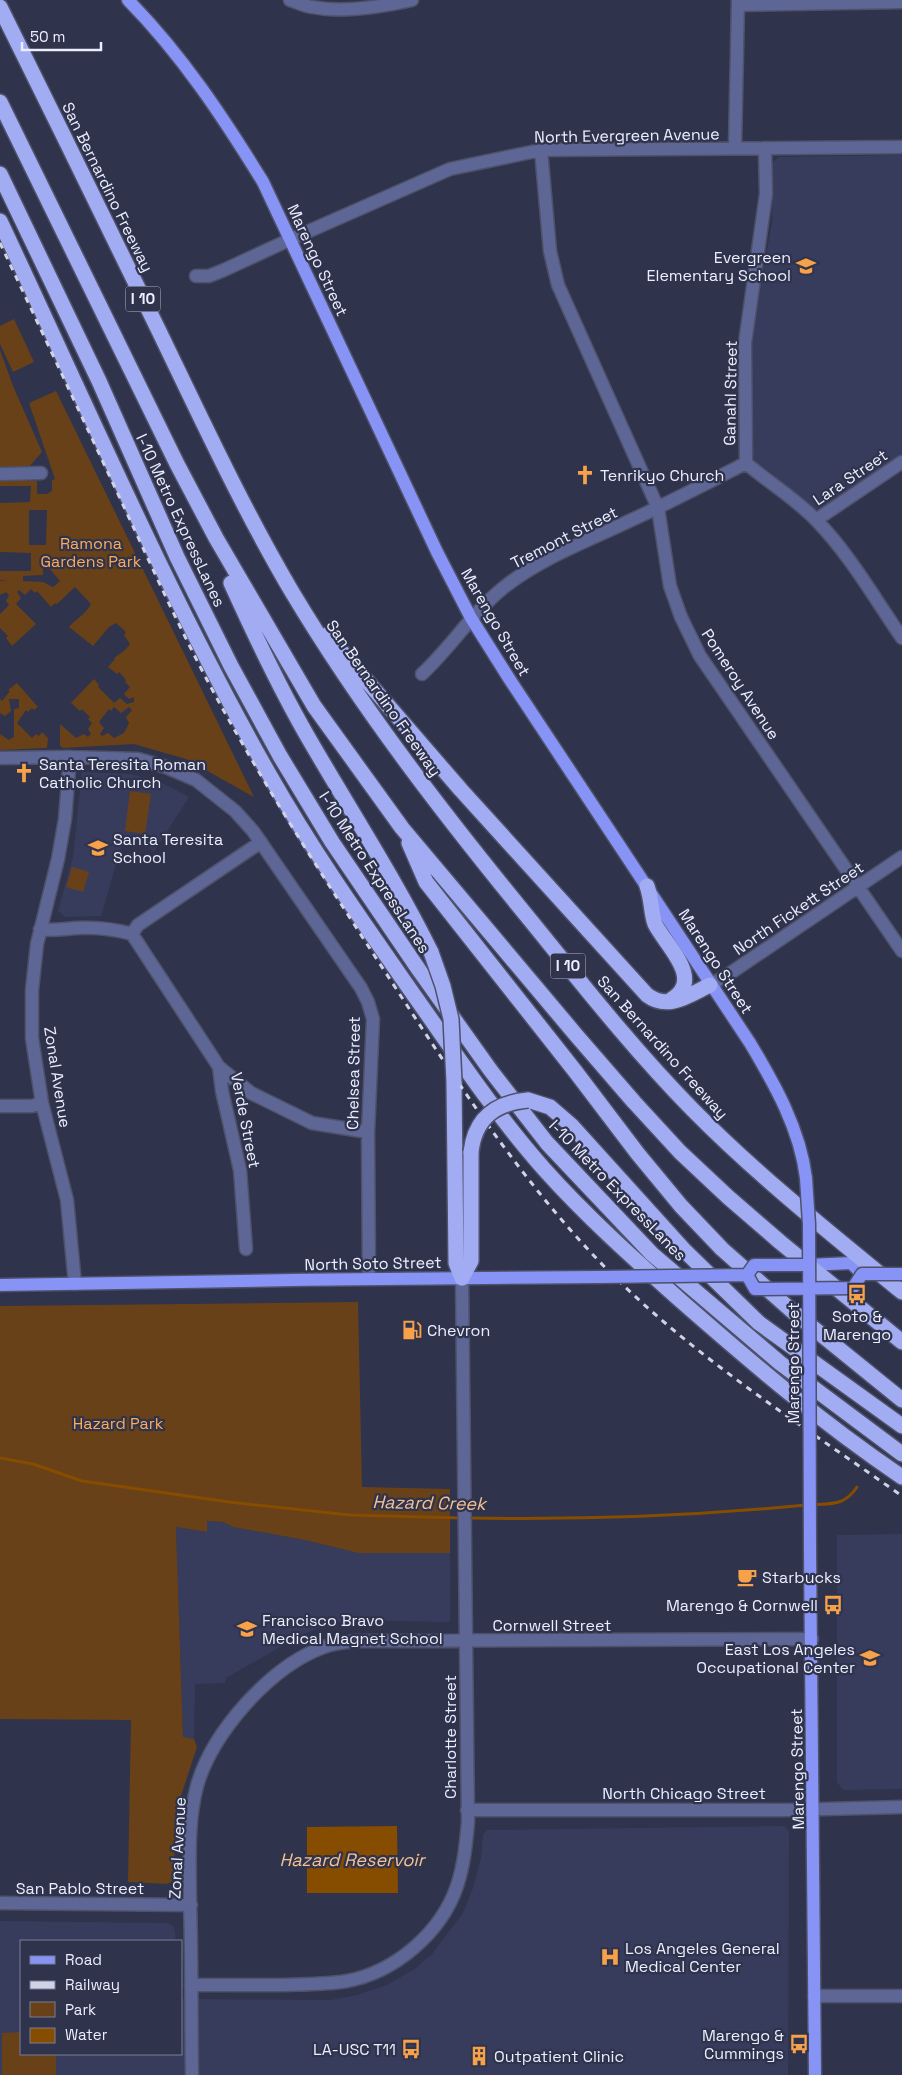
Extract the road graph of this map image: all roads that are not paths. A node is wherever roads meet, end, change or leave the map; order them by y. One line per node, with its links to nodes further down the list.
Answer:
1 (128, 0): 14 (main road, Marengo Street)
2 (290, 0): 3 (street)
3 (412, 0)
4 (738, 2): 5 (street); 9 (street)
5 (902, 2)
6 (0, 7): 23 (highway, San Bernardino Freeway / I 10)
7 (0, 102): 18 (highway, I 10)
8 (902, 147): 10 (street, North Evergreen Avenue)
9 (735, 148): 10 (street, North Evergreen Avenue); 11 (street, North Evergreen Avenue)
10 (766, 148): 17 (street, Ganahl Street)
11 (541, 150): 14 (street, North Evergreen Avenue); 21 (street, Pomeroy Avenue)
12 (0, 174): 57 (highway, I-10 Metro ExpressLanes)
13 (0, 221): 58 (highway, I-10 Metro ExpressLanes)
14 (291, 239): 15 (street, North Evergreen Avenue); 24 (main road, Marengo Street)
15 (196, 276)
16 (902, 462): 22 (street, Lara Street)
17 (746, 463): 21 (street, Tremont Street); 22 (street, Ganahl Street)
18 (177, 464): 29 (highway, I 10); 49 (highway, bridge)
19 (41, 473): 20 (street)
20 (0, 474)
21 (658, 508): 24 (street, Tremont Street); 33 (street, Pomeroy Avenue)
22 (816, 520): 25 (street, Ganahl Street)
23 (290, 589): 38 (highway); 53 (highway, San Bernardino Freeway / I 10)
24 (471, 618): 26 (street, Tremont Street); 32 (main road, Marengo Street)
25 (902, 638)
26 (422, 674)
27 (70, 757): 28 (street, Chelsea Street); 30 (street, Chelsea Street); 34 (street, Zonal Avenue)
28 (0, 758)
29 (402, 828): 54 (highway); 55 (highway, I 10)
30 (261, 842): 35 (street); 42 (street, Chelsea Street)
31 (902, 856): 33 (street, North Fickett Street)
32 (647, 886): 37 (main road, Marengo Street); 38 (highway)
33 (859, 887): 36 (street, Pomeroy Avenue); 37 (street, North Fickett Street)
34 (40, 930): 35 (street); 40 (street, Zonal Avenue)
35 (132, 934): 39 (street, Verde Street)
36 (902, 951)
37 (710, 985): 38 (highway); 44 (main road, Marengo Street, bridge)
38 (660, 1003)
39 (220, 1067): 42 (street); 43 (street, Verde Street)
40 (42, 1103): 41 (street); 50 (street, Zonal Avenue)
41 (0, 1106)
42 (368, 1132): 48 (street, Chelsea Street)
43 (246, 1249)
44 (809, 1265): 45 (main road, North Soto Street); 47 (main road, North Soto Street, bridge); 52 (main road, Marengo Street, bridge)
45 (862, 1274): 46 (main road, North Soto Street, bridge); 52 (main road, bridge)
46 (902, 1274)
47 (747, 1275): 49 (main road, North Soto Street, bridge); 52 (main road, bridge)
48 (369, 1278): 49 (main road, North Soto Street); 50 (main road, North Soto Street)
49 (462, 1278): 56 (highway, bridge); 60 (street, Charlotte Street)
50 (75, 1284): 51 (main road, North Soto Street)
51 (0, 1285)
52 (810, 1288): 59 (main road, Marengo Street, bridge)
53 (902, 1292)
54 (902, 1342)
55 (902, 1400)
56 (902, 1426)
57 (902, 1454)
58 (902, 1477)
59 (812, 1640): 60 (street, Cornwell Street); 63 (main road, Marengo Street)
60 (466, 1641): 61 (street, Cornwell Street); 64 (street, Charlotte Street)
61 (296, 1660): 66 (street, Zonal Avenue)
62 (902, 1807): 63 (street, North Chicago Street)
63 (814, 1808): 64 (street, North Chicago Street); 68 (main road, Marengo Street)
64 (467, 1810): 67 (street, Charlotte Street)
65 (0, 1903): 66 (street, San Pablo Street)
66 (190, 1905): 67 (street, Zonal Avenue)
67 (191, 1985): 70 (street, Zonal Avenue)
68 (814, 1996): 69 (street); 71 (main road, Marengo Street)
69 (902, 1996)
70 (192, 2075)
71 (815, 2075)

